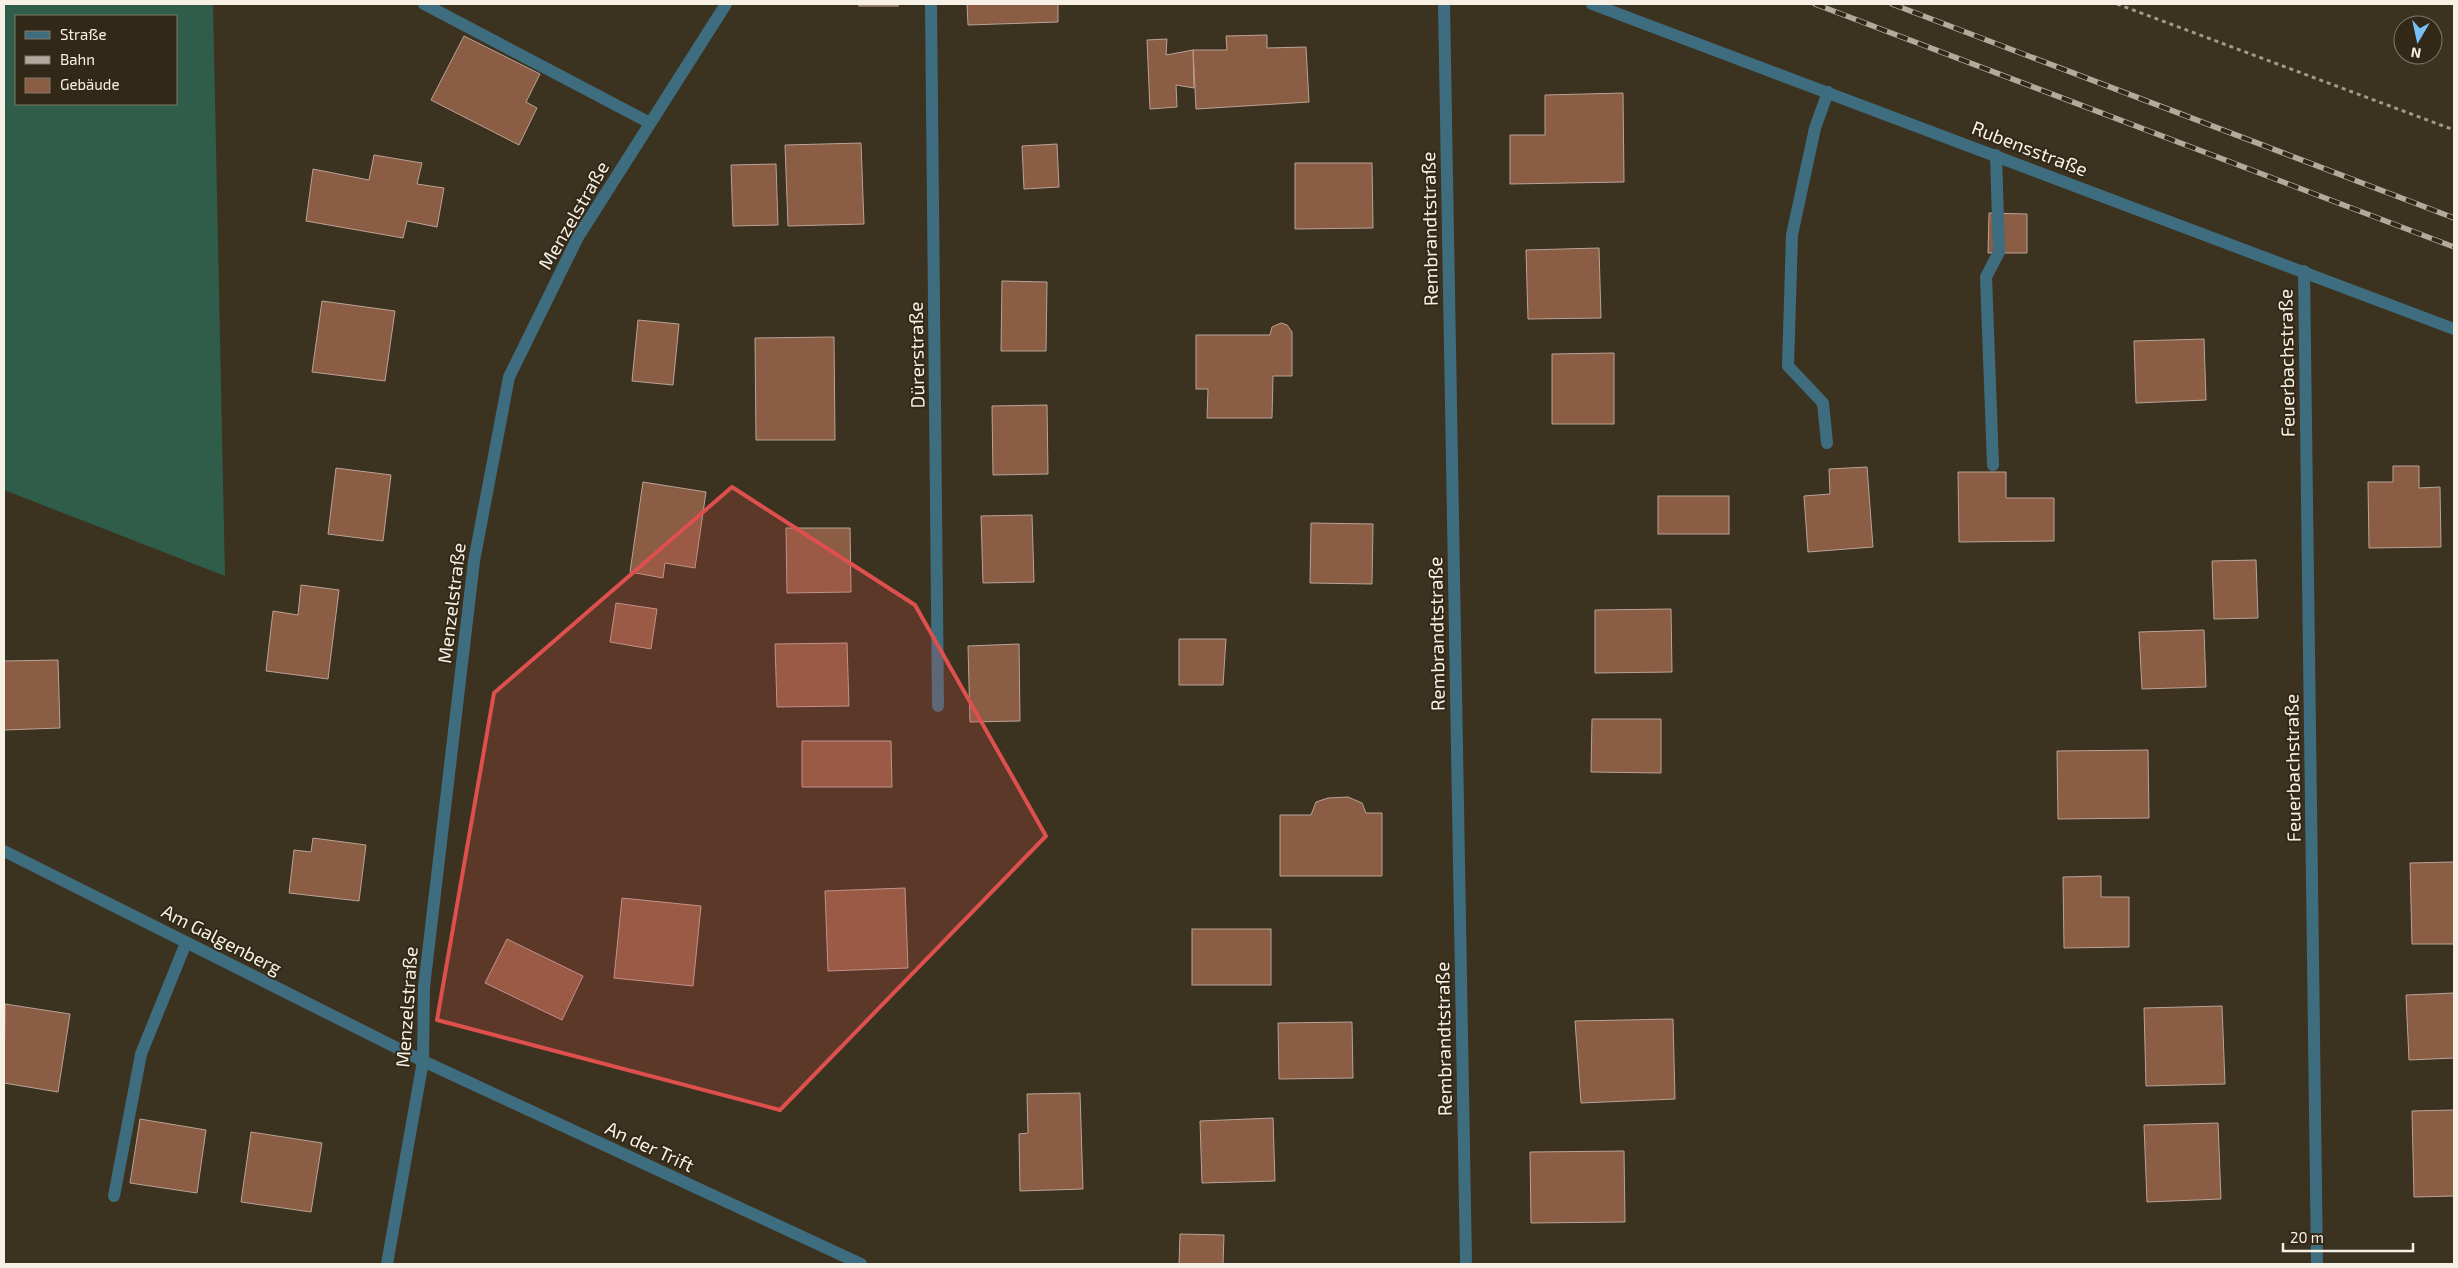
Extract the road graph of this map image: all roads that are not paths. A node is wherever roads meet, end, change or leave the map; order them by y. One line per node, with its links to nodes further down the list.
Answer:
1 (424, 4): 7 (street)
2 (726, 4): 7 (street, Menzelstraße)
3 (931, 4): 13 (street, Dürerstraße)
4 (1444, 4): 20 (street, Rembrandtstraße)
5 (1592, 4): 6 (street, Rubensstraße)
6 (1828, 92): 8 (street, Rubensstraße); 11 (street)
7 (650, 123): 16 (street, Menzelstraße)
8 (1996, 156): 9 (street, Rubensstraße); 12 (street)
9 (2304, 271): 10 (street, Rubensstraße); 21 (street, Feuerbachstraße)
10 (2454, 329)
11 (1827, 443)
12 (1993, 465)
13 (938, 706)
14 (4, 851): 15 (street, Am Galgenberg)
15 (186, 942): 16 (street, Am Galgenberg); 17 (street)
16 (423, 1061): 18 (street, Menzelstraße); 19 (street, An der Trift)
17 (114, 1196)
18 (387, 1264)
19 (861, 1264)
20 (1466, 1264)
21 (2317, 1264)

